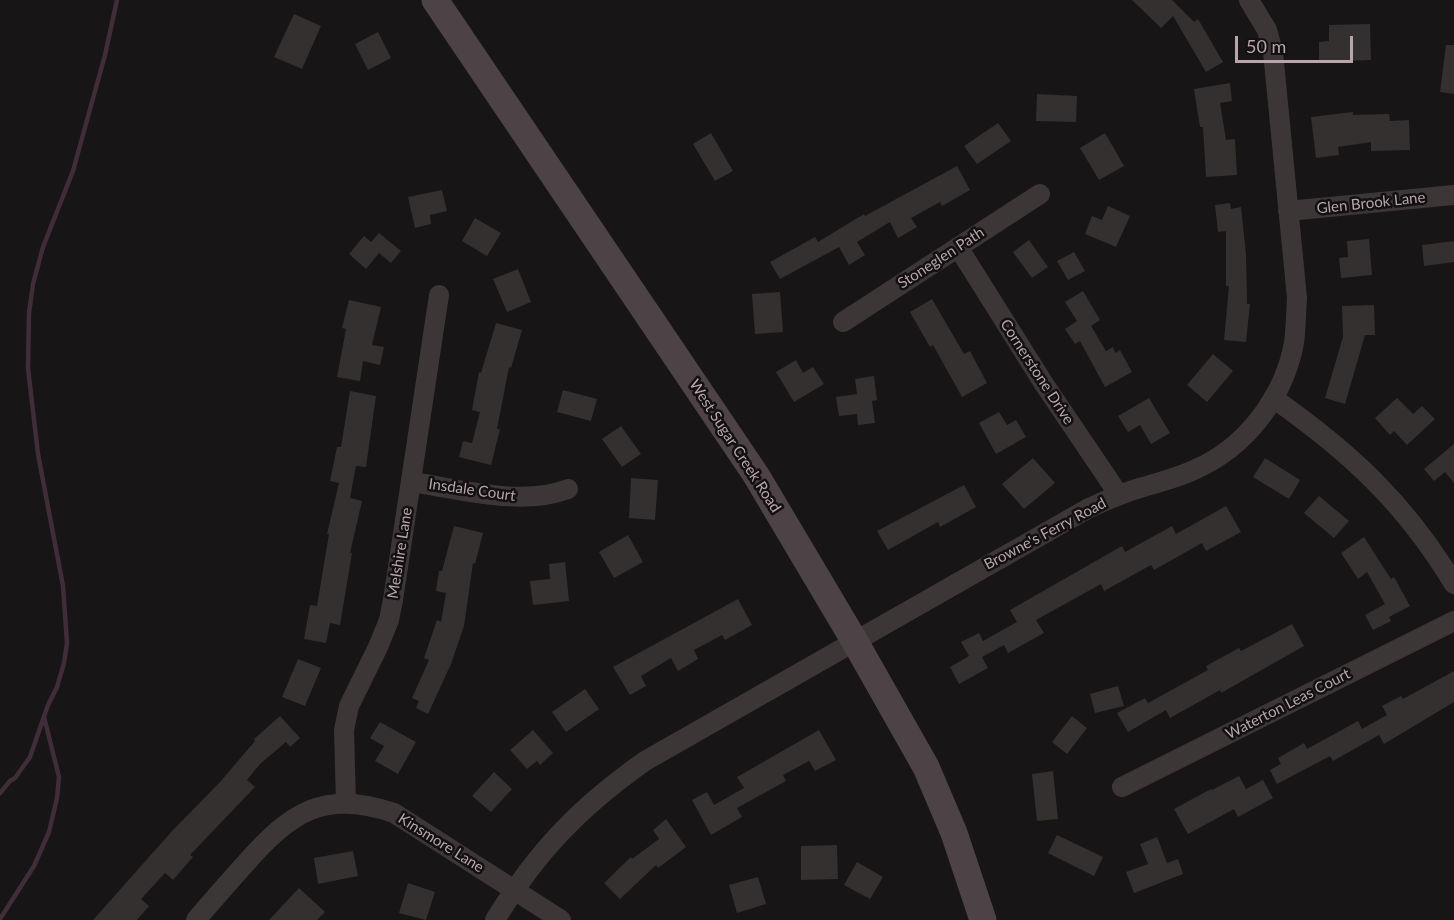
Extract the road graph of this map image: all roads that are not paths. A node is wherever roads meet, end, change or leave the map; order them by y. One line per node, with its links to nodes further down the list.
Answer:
1 (435, 0): 15 (main road, West Sugar Creek Road)
2 (1249, 0): 5 (street, Browne's Ferry Road)
3 (1040, 194): 6 (street, Stoneglen Path)
4 (1454, 195): 5 (street, Glen Brook Lane)
5 (1288, 211): 9 (street, Browne's Ferry Road)
6 (958, 247): 8 (street, Stoneglen Path); 12 (street, Cornerstone Drive)
7 (439, 295): 10 (street, Melshire Lane)
8 (843, 322)
9 (1273, 398): 12 (street, Browne's Ferry Road); 13 (street)
10 (411, 482): 11 (street, Insdale Court); 17 (street, Melshire Lane)
11 (568, 489)
12 (1119, 495): 15 (street, Browne's Ferry Road)
13 (1454, 584)
14 (1454, 621): 16 (street, Waterton Leas Court)
15 (854, 640): 18 (street, Browne's Ferry Road); 22 (main road, West Sugar Creek Road)
16 (1122, 787)
17 (346, 803): 18 (street, Kinsmore Lane); 19 (street, Kinsmore Lane)
18 (514, 889): 20 (street, Browne's Ferry Road); 21 (street, Kinsmore Lane)
19 (196, 920)
20 (495, 920)
21 (561, 920)
22 (983, 920)

